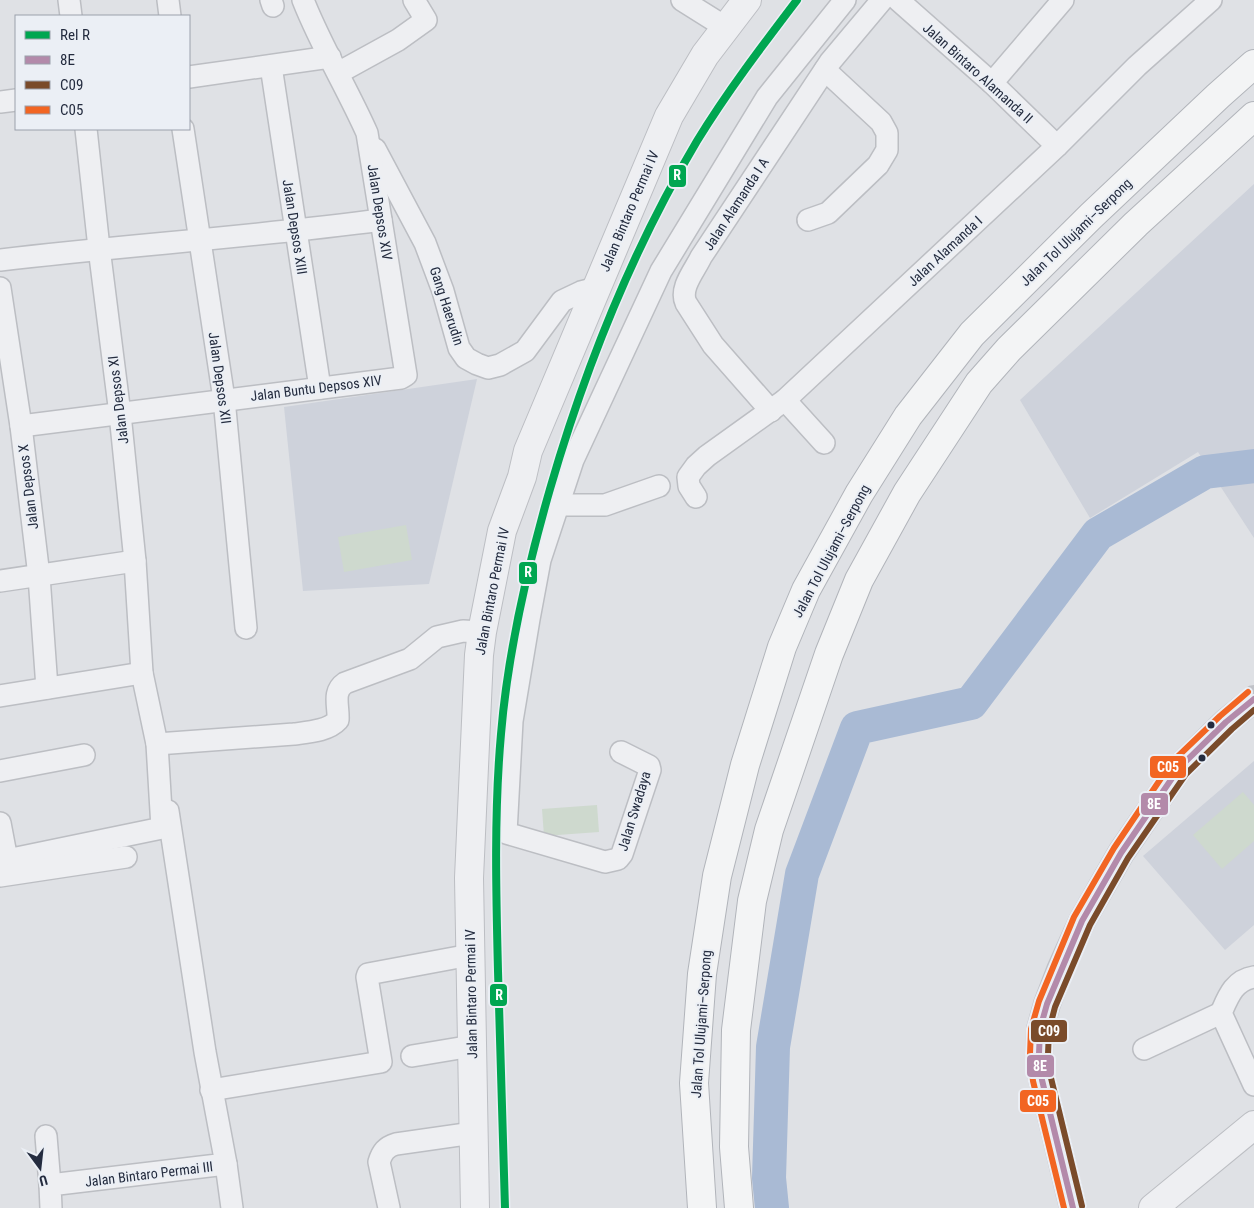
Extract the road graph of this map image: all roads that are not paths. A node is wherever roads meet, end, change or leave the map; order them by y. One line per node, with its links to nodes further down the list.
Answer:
1 (69, 0): 12 (street)
2 (168, 0): 13 (street)
3 (304, 0): 16 (street, Jalan Depsos XIV)
4 (414, 0): 16 (street)
5 (682, 0): 14 (street)
6 (747, 0): 14 (street, Jalan Bintaro Permai IV)
7 (845, 0): 45 (street)
8 (882, 0): 18 (street, Jalan Alamanda I A)
9 (898, 0): 20 (street, Jalan Bintaro Alamanda II)
10 (1063, 0): 20 (street)
11 (1211, 0): 27 (street, Jalan Alamanda I)
12 (71, 15)
13 (170, 15)
14 (725, 27): 35 (street, Jalan Bintaro Permai IV)
15 (1254, 64): 80 (highway, Jalan Tol Ulujami–Serpong)
16 (334, 65): 17 (street); 26 (street, Jalan Depsos XIV)
17 (271, 66): 19 (street); 30 (street, Jalan Depsos XIII)
18 (825, 70): 29 (street); 39 (street, Jalan Alamanda I A)
19 (190, 77)
20 (992, 83): 27 (street, Jalan Bintaro Alamanda II)
21 (15, 100): 22 (street)
22 (0, 102)
23 (1254, 116): 81 (highway)
24 (86, 130): 32 (street, Jalan Depsos XI)
25 (183, 130): 31 (street, Jalan Depsos XII)
26 (367, 133): 28 (street, Jalan Depsos XIV); 35 (street, Gang Haerudin)
27 (1057, 146): 39 (street, Jalan Alamanda I)
28 (381, 220): 30 (street); 36 (street, Jalan Depsos XIV)
29 (808, 220)
30 (296, 231): 31 (street); 37 (street, Jalan Depsos XIII)
31 (198, 239): 32 (street); 38 (street, Jalan Depsos XII)
32 (99, 248): 33 (street); 40 (street, Jalan Depsos XI)
33 (0, 260)
34 (0, 288): 41 (street, Jalan Depsos X)
35 (597, 288): 50 (street, Jalan Bintaro Permai IV)
36 (406, 374): 37 (street, Jalan Buntu Depsos XIV)
37 (320, 388): 38 (street, Jalan Buntu Depsos XIV)
38 (224, 399): 40 (street, Jalan Buntu Depsos XIV); 49 (street, Jalan Depsos XII)
39 (778, 405): 42 (street, Jalan Alamanda I A); 44 (street, Jalan Alamanda I)
40 (120, 414): 41 (street, Jalan Buntu Depsos XIV); 46 (street, Jalan Depsos XI)
41 (21, 426): 47 (street, Jalan Depsos X)
42 (824, 443)
43 (659, 486): 45 (street)
44 (696, 497)
45 (558, 505): 56 (street, Jalan Swadaya)
46 (135, 561): 47 (street); 51 (street, Jalan Depsos XI)
47 (39, 576): 48 (street); 52 (street, Jalan Depsos X)
48 (0, 581)
49 (246, 628)
50 (482, 632): 55 (street); 63 (street, Jalan Bintaro Permai IV)
51 (142, 673): 52 (street); 55 (street, Jalan Depsos XI)
52 (47, 688): 53 (street)
53 (0, 696)
54 (1254, 699): 82 (main road)
55 (157, 744): 58 (street, Jalan Depsos XI)
56 (621, 752)
57 (84, 755): 59 (street)
58 (159, 765): 60 (street); 70 (street, Jalan Bintaro Permai III)
59 (0, 771)
60 (0, 823)
61 (126, 857): 62 (street)
62 (0, 876)
63 (470, 955): 66 (street, Jalan Bintaro Permai IV); 70 (street)
64 (1254, 977): 65 (street)
65 (1221, 1013): 67 (street); 69 (street)
66 (472, 1046): 68 (street); 72 (street, Jalan Bintaro Permai IV)
67 (1144, 1049)
68 (412, 1056)
69 (1254, 1085)
70 (211, 1090): 74 (street, Jalan Bintaro Permai III)
71 (1254, 1125): 83 (street)
72 (473, 1133): 78 (street); 79 (street, Jalan Bintaro Permai IV)
73 (46, 1136): 75 (street)
74 (226, 1164): 75 (street, Jalan Bintaro Permai III); 77 (street)
75 (50, 1185): 76 (street)
76 (51, 1208)
77 (232, 1208)
78 (389, 1208)
79 (475, 1208)
80 (702, 1208)
81 (739, 1208)
82 (1073, 1208)
83 (1153, 1208)

